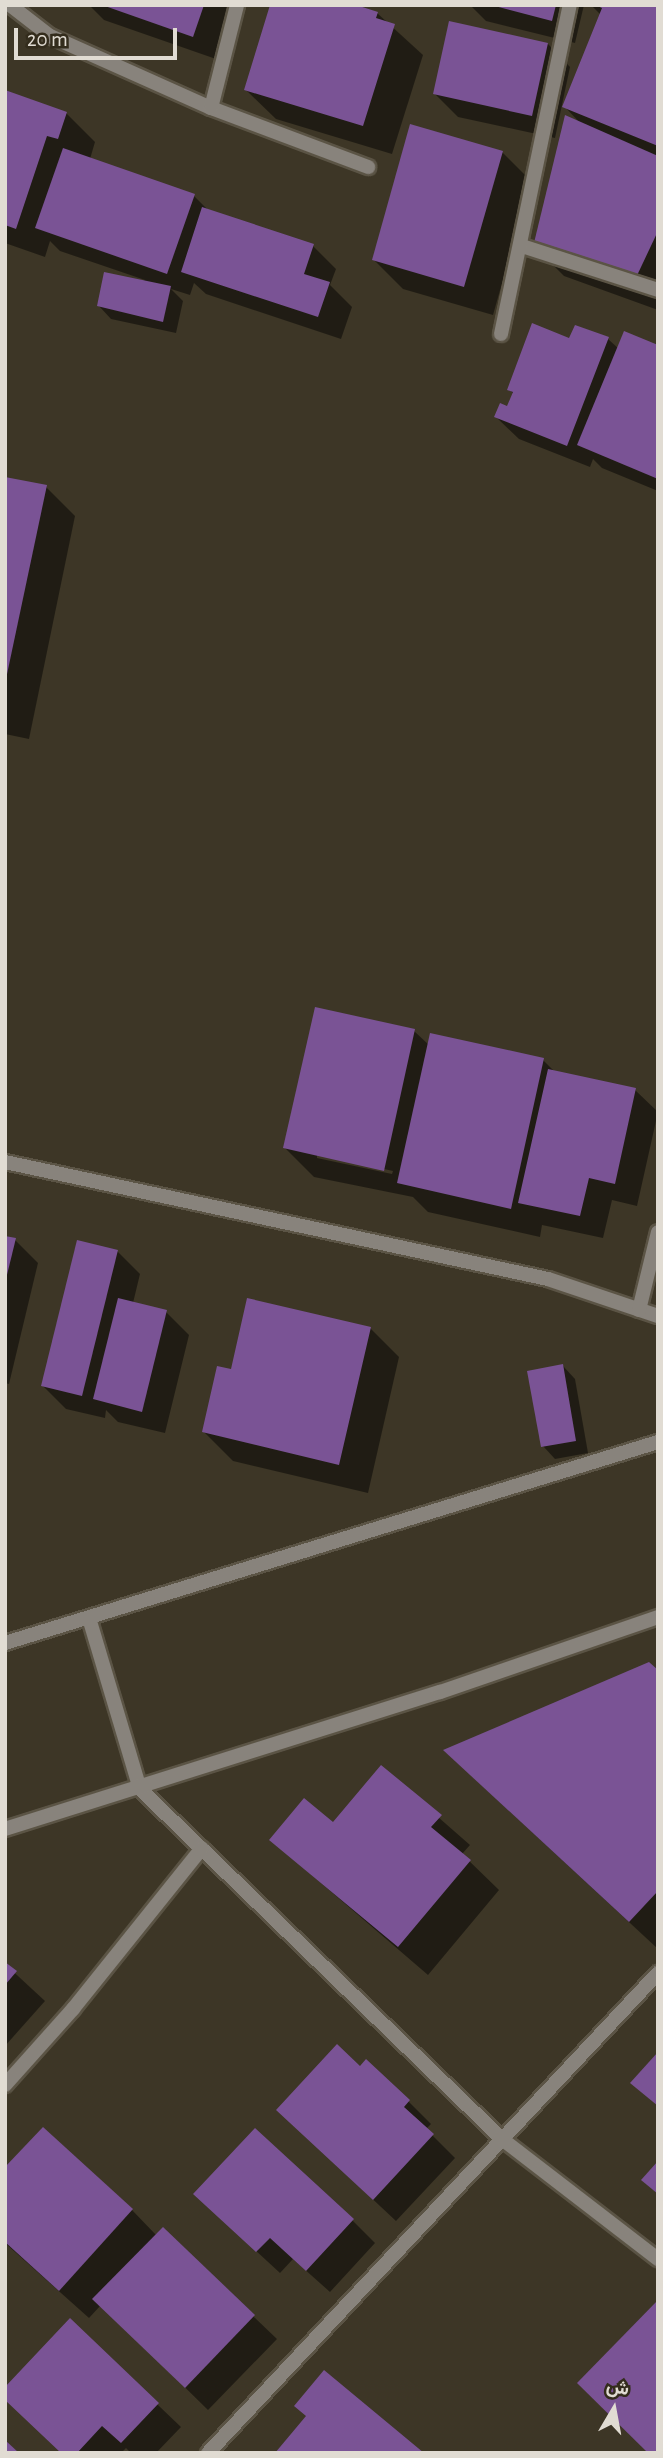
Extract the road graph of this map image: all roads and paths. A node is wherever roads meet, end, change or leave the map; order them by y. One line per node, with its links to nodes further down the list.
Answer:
1 (10, 5): 4 (street)
2 (237, 5): 4 (street)
3 (569, 5): 6 (street)
4 (211, 108): 5 (street)
5 (368, 167)
6 (522, 246): 7 (street); 8 (street)
7 (658, 290)
8 (501, 334)
9 (5, 1162): 11 (street)
10 (658, 1232): 11 (street)
11 (639, 1310): 12 (street)
12 (658, 1316)
13 (658, 1442): 15 (street)
14 (658, 1617): 17 (street)
15 (89, 1618): 16 (street); 17 (street)
16 (5, 1643)
17 (140, 1790): 18 (street); 19 (street)
18 (5, 1829)
19 (202, 1848): 21 (street); 22 (street)
20 (658, 1973): 22 (street)
21 (5, 2085)
22 (502, 2139): 23 (street); 24 (street)
23 (658, 2259)
24 (208, 2453)

